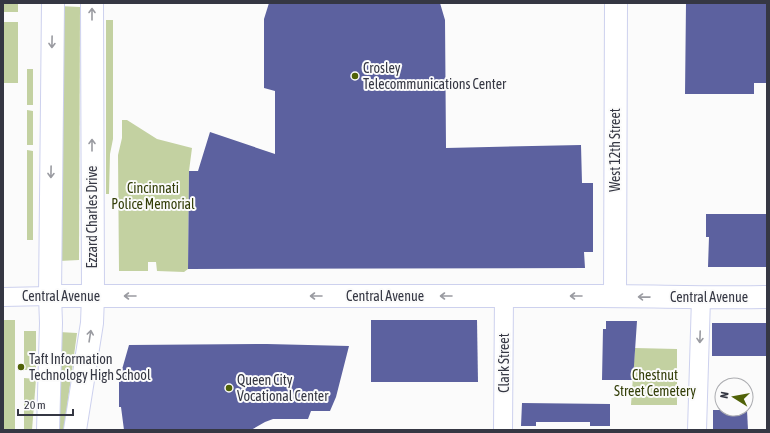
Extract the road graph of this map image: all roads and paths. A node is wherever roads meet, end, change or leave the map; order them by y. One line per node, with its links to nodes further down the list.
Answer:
1 (53, 3): 4 (main road, one-way to 4)
2 (92, 3): 5 (main road, Ezzard Charles Drive, one-way to 2)
3 (616, 3): 7 (main road, West 12th Street)
4 (50, 296): 5 (main road, Central Avenue); 8 (street, Central Avenue); 11 (main road)
5 (93, 296): 6 (main road, Central Avenue, one-way to 5); 12 (main road, Ezzard Charles Drive, one-way to 5)
6 (504, 296): 7 (main road, Central Avenue, one-way to 6); 13 (street, Clark Street)
7 (615, 296): 10 (main road, Central Avenue, one-way to 7)
8 (3, 297)
9 (767, 297): 10 (main road, Central Avenue)
10 (701, 298): 14 (street, one-way to 14)
11 (48, 430)
12 (75, 430)
13 (503, 430)
14 (697, 430)

